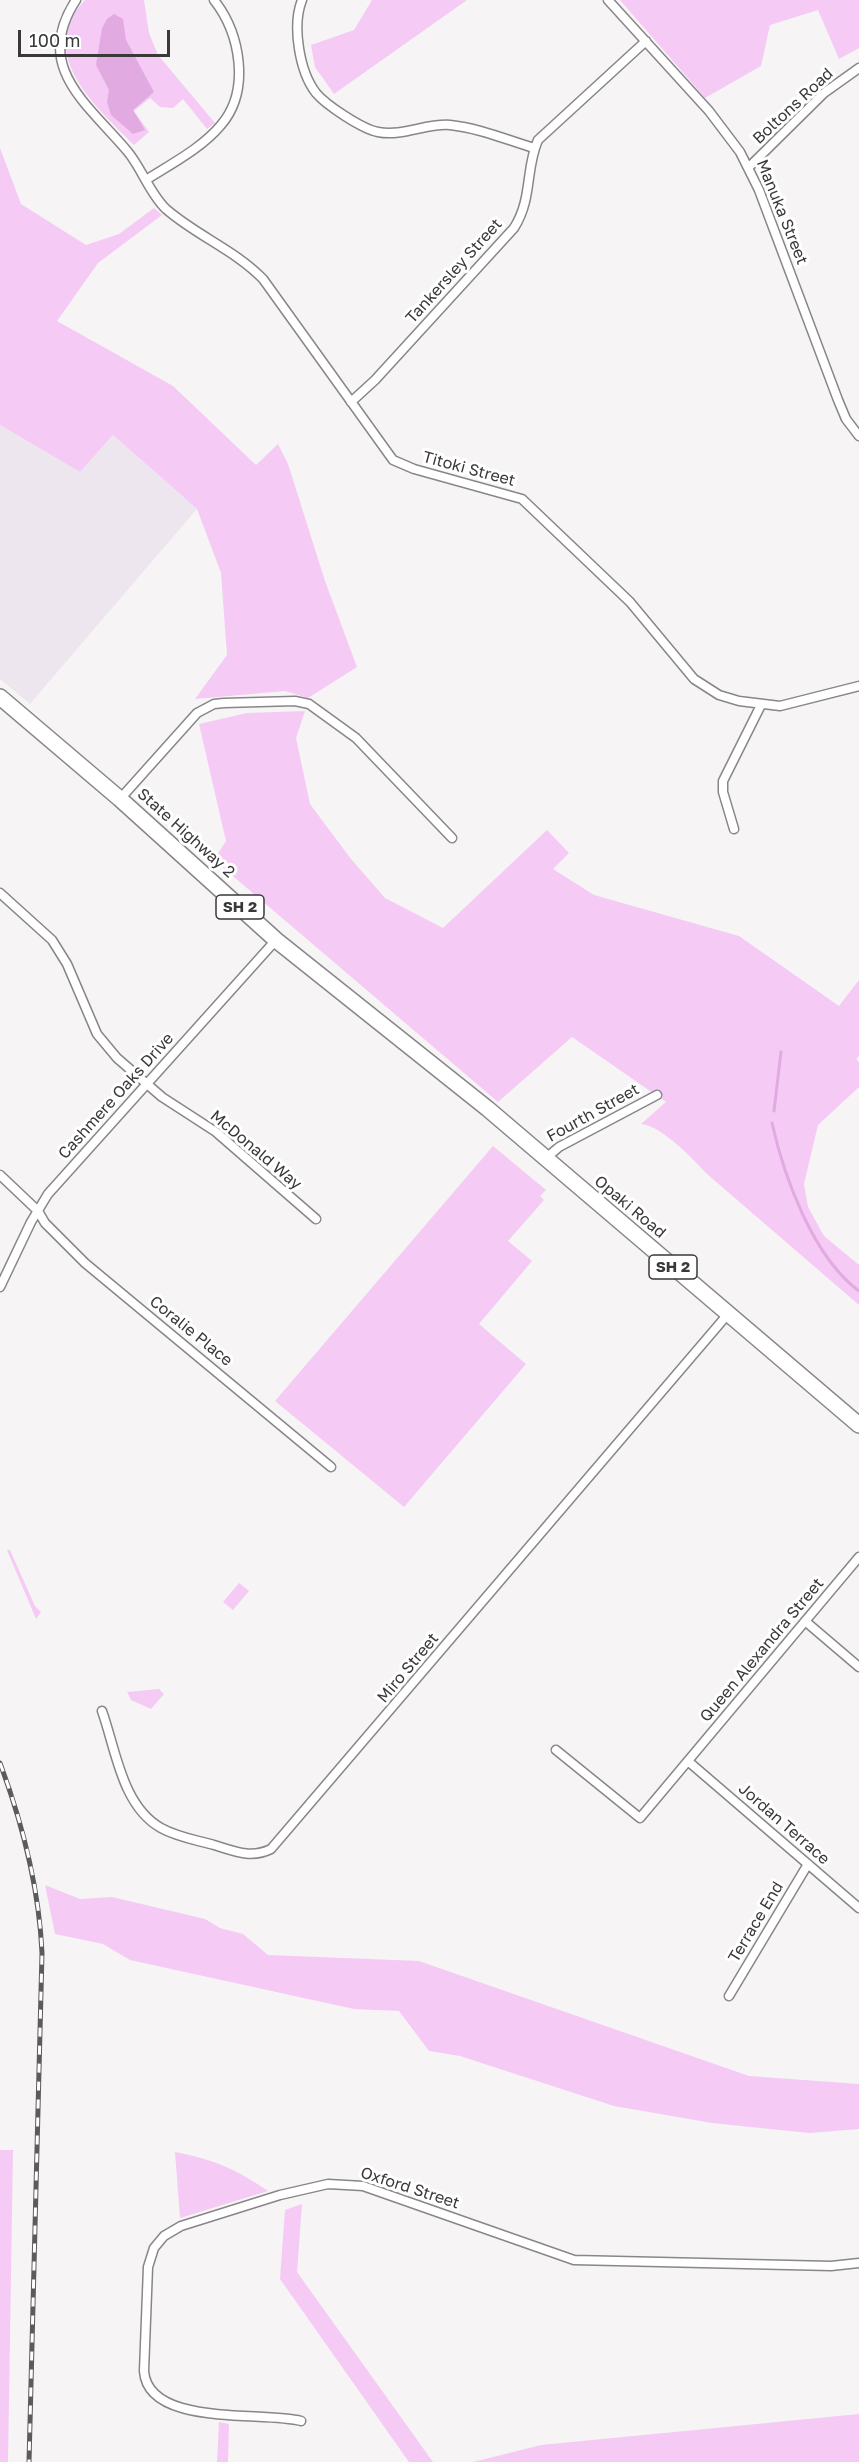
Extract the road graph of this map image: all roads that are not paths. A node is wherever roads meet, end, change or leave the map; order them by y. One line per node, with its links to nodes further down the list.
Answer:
1 (75, 0): 9 (street, Titoki Street)
2 (214, 0): 9 (street)
3 (302, 0): 7 (street)
4 (608, 0): 5 (street, Manuka Street)
5 (646, 41): 7 (street); 8 (street, Manuka Street)
6 (859, 68): 8 (street, Boltons Road)
7 (534, 148): 10 (street, Tankersley Street)
8 (749, 167): 11 (street, Manuka Street)
9 (146, 180): 10 (street, Titoki Street)
10 (351, 402): 14 (street, Titoki Street)
11 (859, 436)
12 (859, 686): 14 (street, Titoki Street)
13 (0, 697): 15 (highway, State Highway 2 / SH 2)
14 (761, 705): 16 (street)
15 (120, 799): 17 (street); 19 (highway, State Highway 2 / SH 2)
16 (734, 829)
17 (452, 838)
18 (0, 893): 20 (street, McDonald Way)
19 (276, 940): 20 (street, Cashmere Oaks Drive); 22 (highway, State Highway 2 / SH 2)
20 (146, 1084): 25 (street, Cashmere Oaks Drive); 26 (street, McDonald Way)
21 (657, 1095): 23 (street, Fourth Street)
22 (488, 1108): 23 (highway, Opaki Road / SH 2)
23 (545, 1159): 28 (highway, Opaki Road / SH 2)
24 (0, 1175): 25 (street, Coralie Place)
25 (38, 1211): 27 (street, Cashmere Oaks Drive); 30 (street, Coralie Place)
26 (316, 1219)
27 (0, 1287)
28 (728, 1314): 29 (highway, Opaki Road / SH 2); 34 (street, Miro Street)
29 (859, 1425)
30 (331, 1467)
31 (859, 1557): 32 (street, Queen Alexandra Street)
32 (805, 1621): 33 (street); 36 (street, Queen Alexandra Street)
33 (859, 1667)
34 (102, 1711)
35 (556, 1750): 36 (street, Queen Alexandra Street)
36 (689, 1762): 37 (street, Jordan Terrace)
37 (808, 1864): 38 (street, Jordan Terrace); 39 (street, Terrace End)
38 (859, 1908)
39 (729, 1996)
40 (859, 2263): 41 (street, Oxford Street)
41 (301, 2421)

